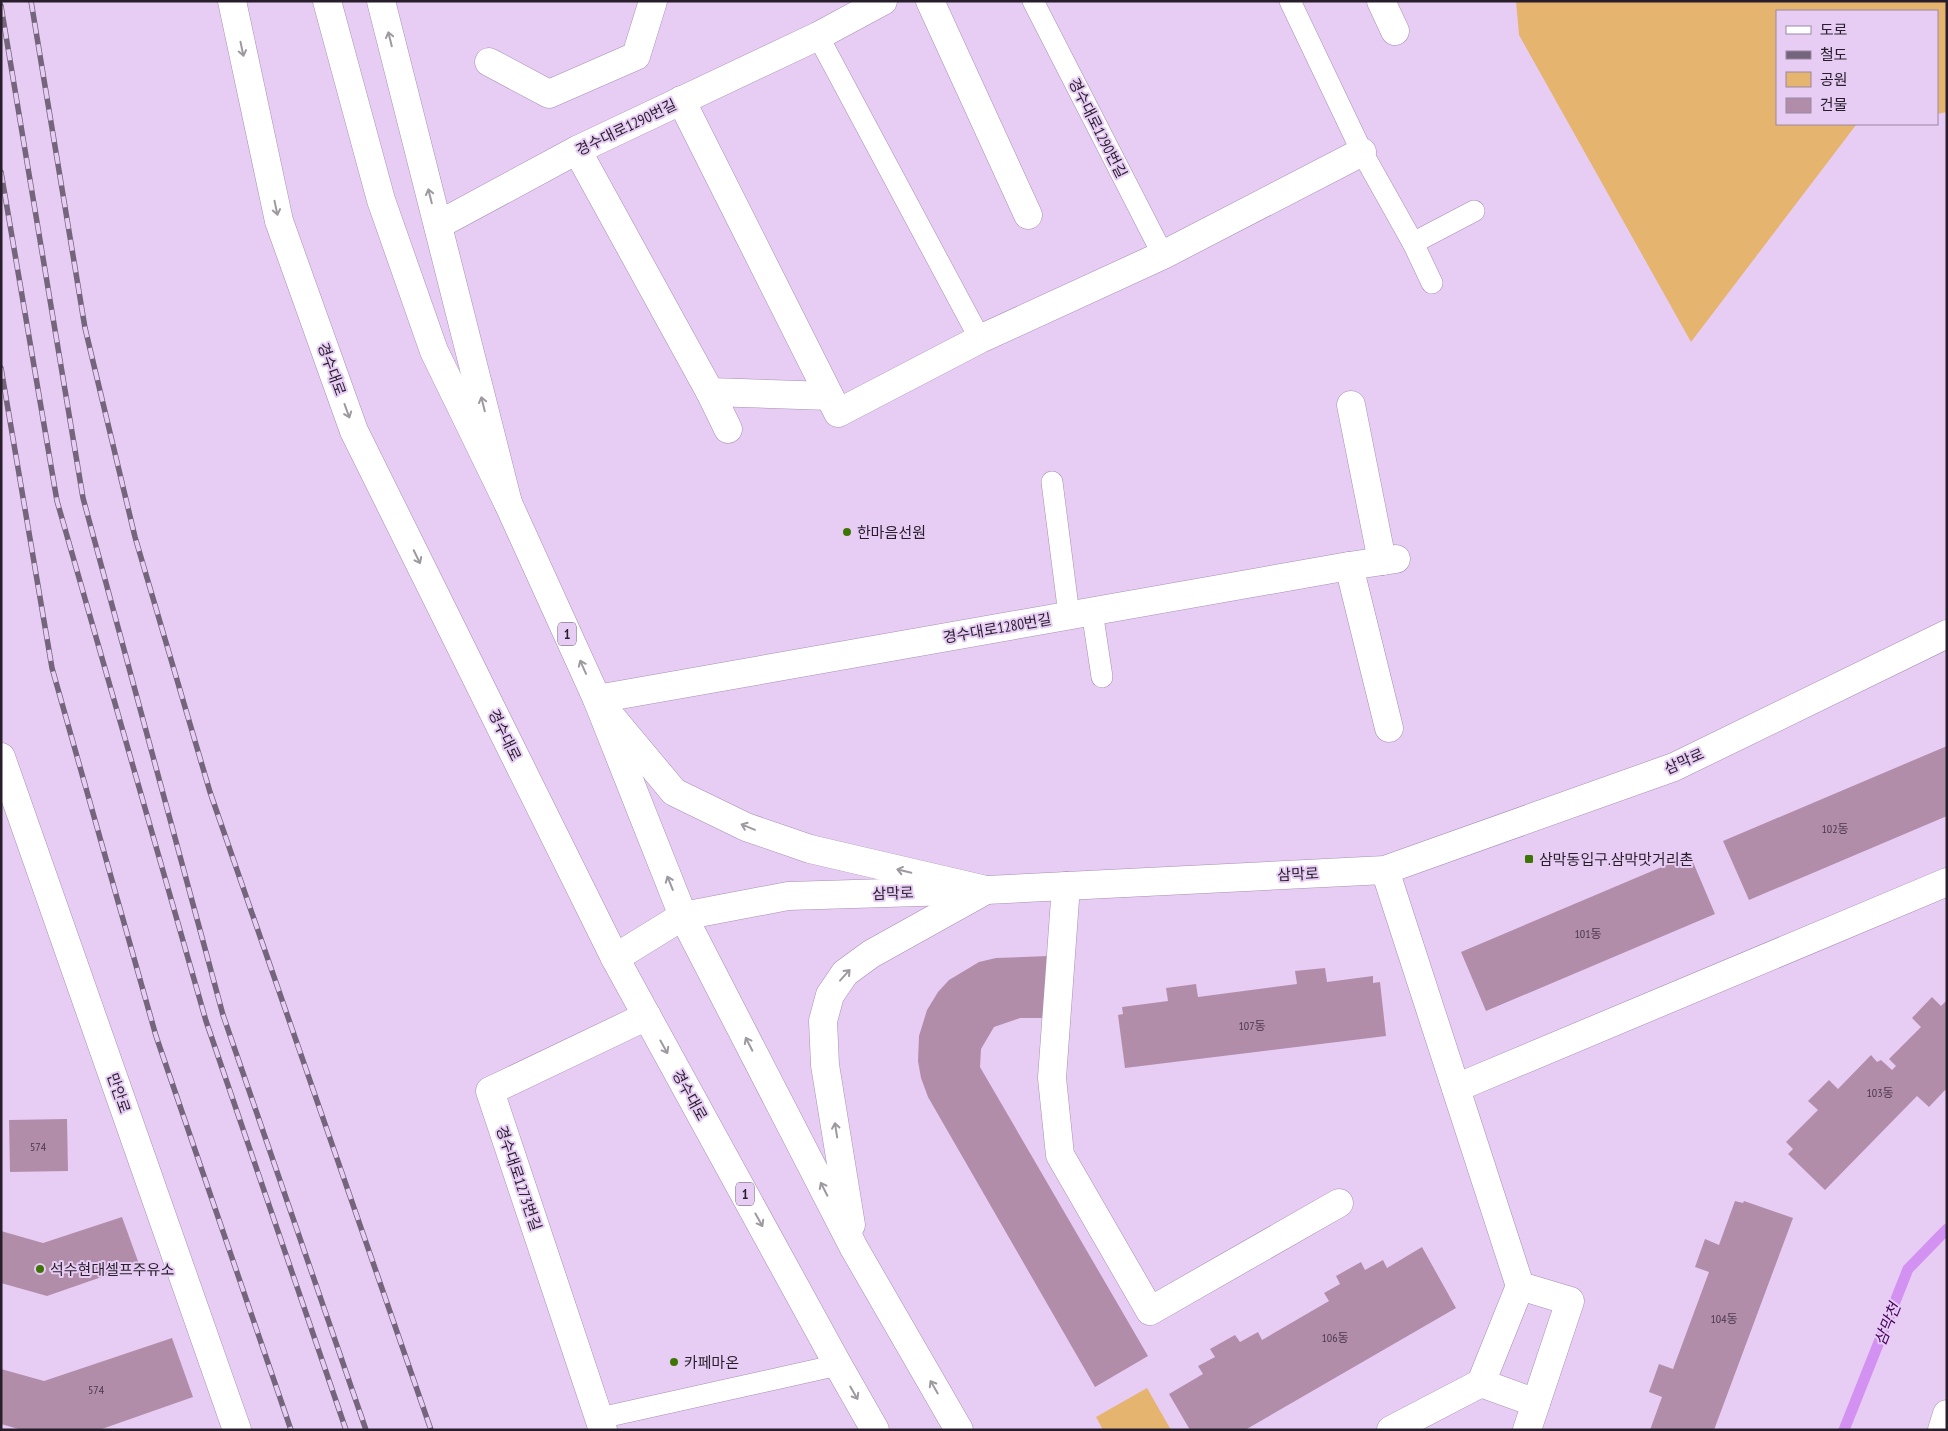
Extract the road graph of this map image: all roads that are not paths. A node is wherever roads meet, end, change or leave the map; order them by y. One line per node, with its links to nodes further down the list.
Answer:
1 (232, 1): 41 (main road, 경수대로 / 1, one-way to 41)
2 (328, 1): 28 (main road, 1)
3 (381, 1): 18 (main road, one-way to 3)
4 (653, 1): 12 (main road)
5 (930, 1): 17 (main road)
6 (1033, 1): 20 (lane, 경수대로1290번길)
7 (1290, 1): 15 (lane)
8 (1381, 1): 10 (main road)
9 (871, 4): 11 (main road, 경수대로1290번길)
10 (1395, 31)
11 (818, 36): 13 (main road, 경수대로1290번길); 22 (lane)
12 (489, 62)
13 (681, 100): 14 (main road, 경수대로1290번길); 24 (main road)
14 (577, 150): 18 (main road, 경수대로1290번길); 23 (main road)
15 (1362, 152): 19 (lane); 20 (main road)
16 (1474, 210): 19 (lane)
17 (1028, 215)
18 (438, 225): 28 (main road, one-way to 18)
19 (1413, 243): 21 (lane)
20 (1163, 255): 22 (main road)
21 (1432, 283)
22 (980, 339): 24 (main road)
23 (710, 392): 24 (main road); 26 (main road)
24 (829, 396)
25 (1351, 405): 29 (main road, 경수대로1280번길)
26 (728, 429)
27 (1052, 482): 30 (lane)
28 (508, 502): 33 (main road, 1, one-way to 28)
29 (1349, 566): 30 (main road, 경수대로1280번길); 34 (main road)
30 (1080, 613): 32 (lane); 33 (main road, 경수대로1280번길)
31 (1947, 634): 36 (main road, 삼막로)
32 (1102, 677)
33 (597, 699): 39 (main road, one-way to 33); 40 (main road, 1, one-way to 33)
34 (1389, 728)
35 (1, 757): 52 (main road, 만안로)
36 (1385, 870): 38 (main road, 삼막로); 43 (main road)
37 (1947, 882): 43 (main road)
38 (1066, 886): 39 (main road, 삼막로); 44 (main road)
39 (986, 890): 40 (main road, 삼막로); 45 (main road, one-way to 39)
40 (683, 916): 41 (main road, 삼막로); 45 (main road, 1, one-way to 40)
41 (615, 958): 42 (main road, 경수대로 / 1)
42 (647, 1016): 47 (main road, 경수대로 / 1, one-way to 47); 51 (main road, 경수대로1273번길)
43 (1456, 1088): 46 (main road)
44 (1339, 1203)
45 (854, 1248): 54 (main road, 1, one-way to 45)
46 (1520, 1286): 48 (main road); 49 (main road)
47 (838, 1364): 51 (lane); 53 (main road, 경수대로 / 1, one-way to 53)
48 (1481, 1383): 49 (main road); 55 (main road)
49 (1536, 1403): 56 (main road)
50 (1947, 1414): 57 (main road)
51 (602, 1424)
52 (237, 1430)
53 (875, 1430)
54 (959, 1430)
55 (1391, 1430)
56 (1527, 1430)
57 (1942, 1430)

